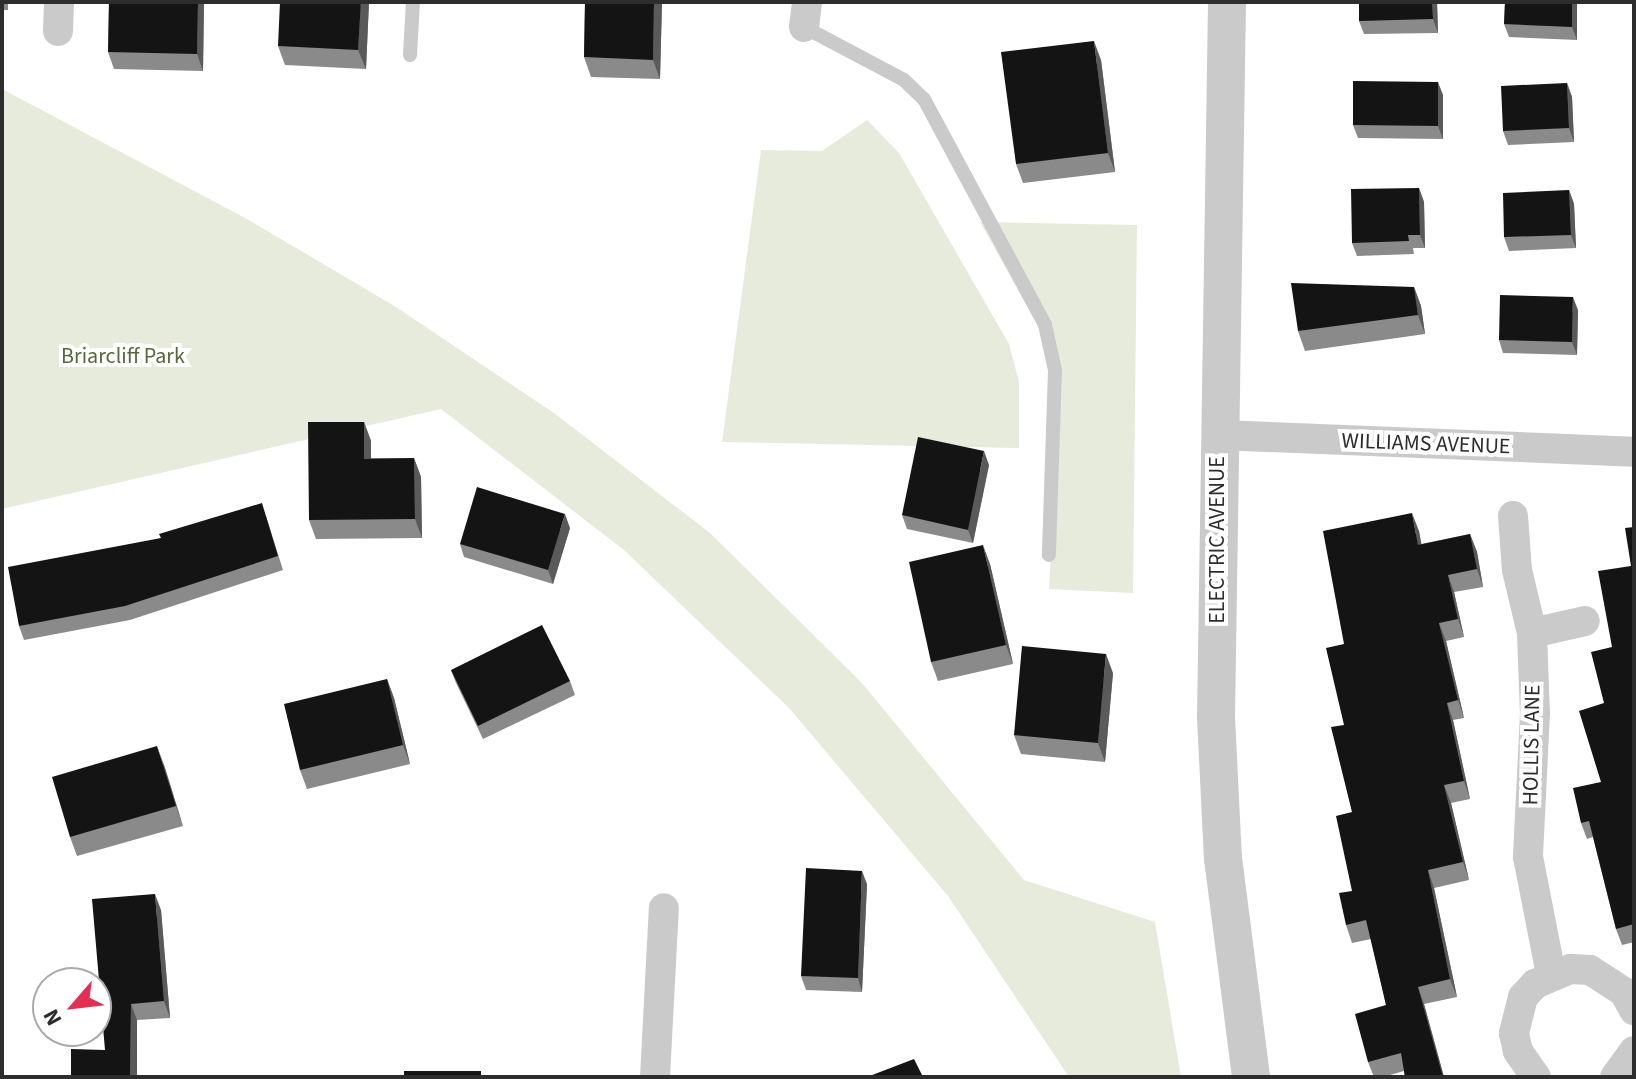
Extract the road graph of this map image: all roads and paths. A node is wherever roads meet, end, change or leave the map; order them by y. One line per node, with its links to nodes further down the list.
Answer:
1 (413, 2): 4 (lane)
2 (1227, 2): 5 (street, ELECTRIC AVENUE)
3 (806, 14): 8 (lane)
4 (410, 55)
5 (1219, 435): 6 (street, WILLIAMS AVENUE); 16 (street, ELECTRIC AVENUE)
6 (1634, 452)
7 (1513, 516): 10 (street, HOLLIS LANE)
8 (1049, 555)
9 (1585, 621): 10 (street)
10 (1532, 633): 12 (street, HOLLIS LANE)
11 (664, 908): 15 (street)
12 (1551, 974): 13 (street); 17 (street)
13 (1634, 1010)
14 (1634, 1051): 18 (street)
15 (655, 1077)
16 (1251, 1077)
17 (1536, 1077)
18 (1615, 1077)

